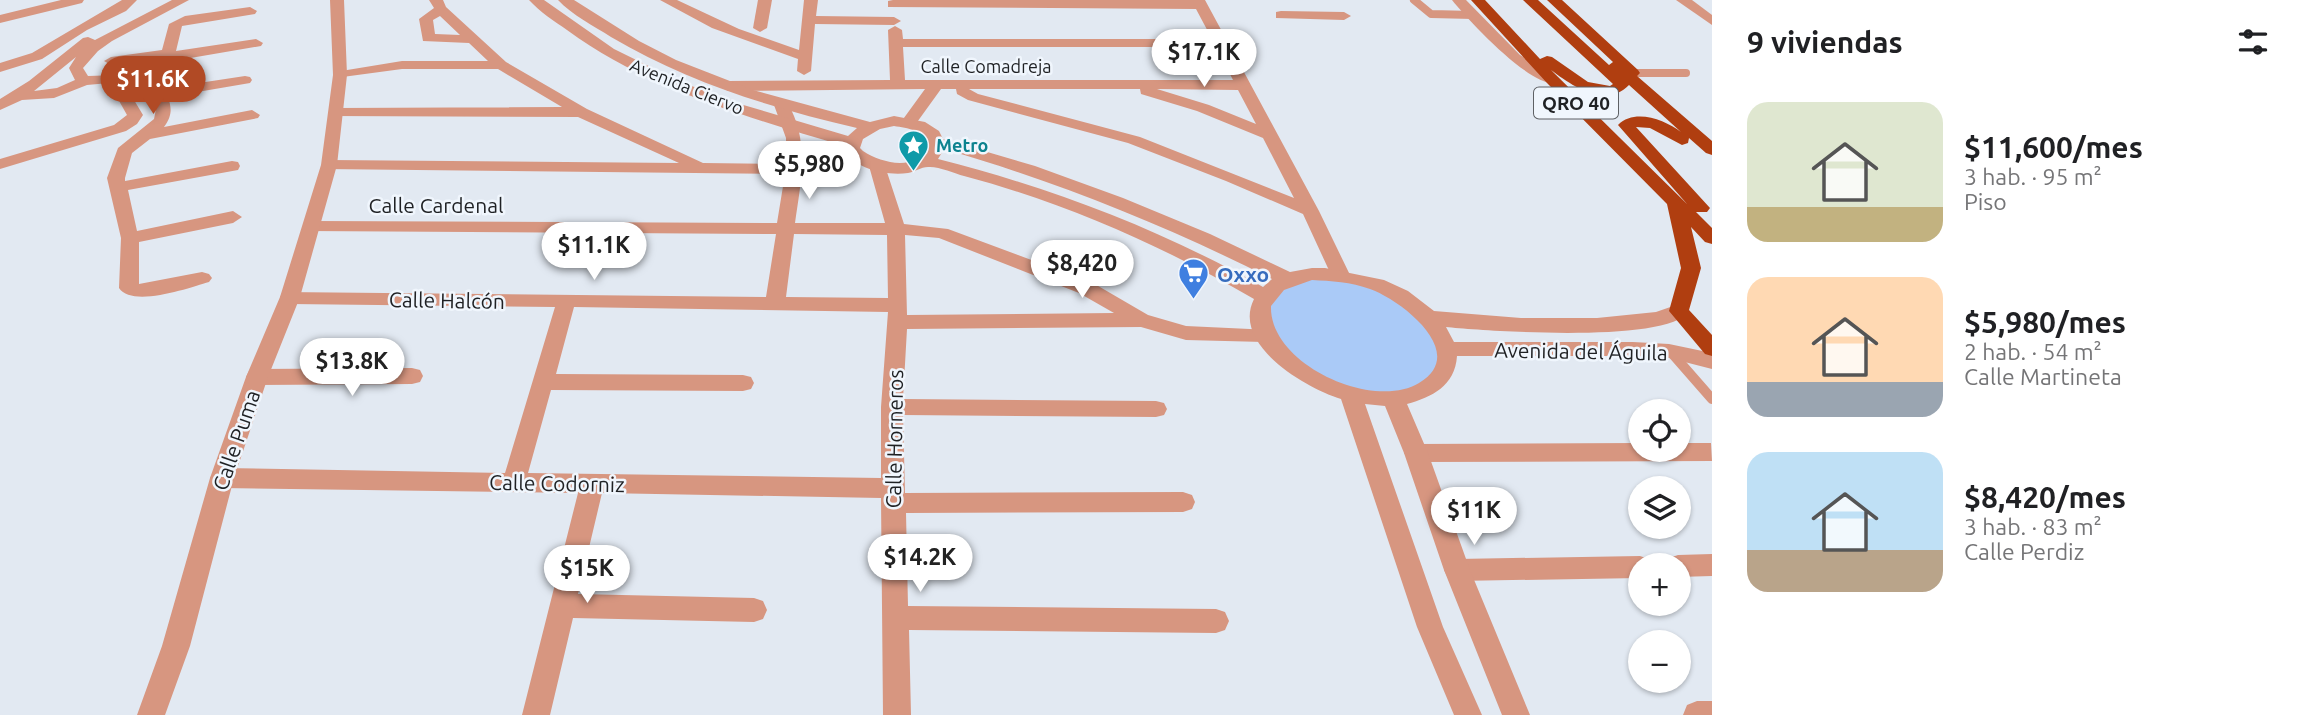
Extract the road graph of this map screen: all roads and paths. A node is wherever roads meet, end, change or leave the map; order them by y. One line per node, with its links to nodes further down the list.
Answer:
1 (77, 0): 27 (street)
2 (130, 0): 44 (street)
3 (164, 0): 60 (street)
4 (182, 0): 36 (street)
5 (337, 0): 48 (street, Calle Puma)
6 (536, 0): 38 (street, Avenida Ciervo)
7 (565, 0): 34 (street, Avenida Ciervo)
8 (667, 0): 42 (street)
9 (765, 0): 30 (street)
10 (811, 0): 28 (street)
11 (1270, 0): 24 (street)
12 (1332, 0): 25 (street)
13 (1414, 0): 22 (lane)
14 (1459, 0): 22 (street)
15 (1530, 0): 33 (highway)
16 (1541, 0): 65 (highway, QRO 40)
17 (1554, 0): 46 (highway)
18 (1683, 0): 26 (street)
19 (893, 2): 20 (street); 29 (street)
20 (1199, 3): 40 (street)
21 (438, 5): 35 (street); 35 (street)
22 (1476, 7): 33 (highway, QRO 40); 50 (street)
23 (250, 11): 41 (street)
24 (1281, 15): 25 (street); 32 (street)
25 (1344, 16): 31 (street)
26 (1709, 17)
27 (0, 19)
28 (809, 20): 29 (street); 42 (street)
29 (894, 20): 39 (street)
30 (760, 27)
31 (1354, 28)
32 (1289, 29)
33 (1508, 32): 50 (highway, QRO 40)
34 (615, 34): 38 (street); 56 (street, Avenida Ciervo)
35 (471, 39): 43 (street)
36 (117, 40): 41 (street); 45 (street); 51 (street)
37 (256, 43): 41 (street)
38 (594, 43): 68 (street, Avenida Ciervo)
39 (895, 43): 40 (street); 53 (street)
40 (1221, 43): 55 (street)
41 (170, 49): 45 (street); 59 (street)
42 (805, 57): 52 (street)
43 (501, 65): 48 (street); 63 (street)
44 (0, 68)
45 (109, 69): 51 (street); 77 (street)
46 (1634, 73): 47 (lane); 65 (highway)
47 (1686, 73)
48 (340, 75): 64 (street, Calle Puma)
49 (245, 80): 59 (street)
50 (1552, 80): 85 (highway, QRO 40)
51 (83, 81): 60 (street)
52 (804, 84): 53 (street, Calle Comadreja); 56 (street, Calle Comadreja)
53 (898, 84): 57 (street, Calle Comadreja)
54 (1124, 85): 55 (street, Calle Comadreja); 58 (street, Calle Comadreja); 71 (street)
55 (1243, 85): 71 (street)
56 (728, 86): 62 (street, Avenida Ciervo)
57 (935, 86): 58 (street, Calle Comadreja); 67 (street)
58 (953, 86): 86 (street)
59 (159, 94): 70 (street)
60 (22, 95): 61 (street)
61 (0, 106)
62 (782, 106): 68 (street); 69 (street, Avenida Ciervo)
63 (581, 112): 64 (street); 81 (street)
64 (336, 113): 78 (street, Calle Puma)
65 (1669, 113): 74 (highway, QRO 40)
66 (252, 115): 70 (street)
67 (909, 122): 69 (street); 73 (street)
68 (791, 124): 72 (street, Avenida Ciervo); 82 (street)
69 (867, 126): 72 (street)
70 (146, 135): 83 (street)
71 (1269, 135): 86 (street)
72 (853, 143): 80 (street)
73 (939, 143): 75 (street); 84 (street)
74 (1712, 150)
75 (928, 161): 80 (street); 87 (street)
76 (1712, 162): 89 (highway)
77 (0, 164)
78 (329, 165): 81 (street); 90 (street, Calle Puma)
79 (232, 166): 83 (street)
80 (877, 166): 92 (street, Calle Horneros)
81 (704, 168): 82 (street)
82 (794, 169): 91 (street)
83 (118, 187): 93 (street)
84 (1112, 199): 87 (street); 97 (street)
85 (1676, 203): 94 (highway, QRO 40); 102 (highway)
86 (1310, 211): 95 (street)
87 (1096, 212): 98 (street)
88 (233, 217): 93 (street)
89 (1712, 219)
90 (312, 227): 91 (street, Calle Cardenal); 99 (street, Calle Puma)
91 (787, 229): 92 (street, Calle Cardenal); 101 (street)
92 (896, 229): 103 (street, Calle Horneros); 105 (street, Calle Cardenal)
93 (130, 238): 96 (street)
94 (1712, 238)
95 (1340, 275): 97 (street); 104 (street)
96 (202, 278)
97 (1288, 279): 98 (street)
98 (1265, 296): 107 (street)
99 (290, 297): 100 (street, Calle Halcón); 114 (street, Calle Puma)
100 (566, 302): 101 (street, Calle Halcón); 115 (street)
101 (775, 304): 103 (street, Calle Halcón)
102 (1679, 311): 106 (street, Avenida del Águila); 110 (highway)
103 (897, 314): 105 (street, Calle Halcón); 120 (street, Calle Horneros)
104 (1431, 318): 106 (street, Avenida del Águila); 108 (street)
105 (1141, 320): 107 (street, Calle Halcón)
106 (1612, 324): 109 (street)
107 (1264, 335): 117 (street)
108 (1448, 349): 109 (street, Avenida del Águila); 118 (street)
109 (1633, 349): 111 (street, Avenida del Águila)
110 (1712, 349)
111 (1669, 351): 112 (street, Avenida del Águila); 119 (lane)
112 (1712, 361)
113 (412, 376): 114 (street)
114 (257, 377): 124 (street, Calle Puma)
115 (542, 382): 116 (street); 125 (street)
116 (743, 383)
117 (1350, 393): 118 (street); 140 (street)
118 (1393, 398): 123 (street)
119 (1712, 399)
120 (891, 407): 121 (street); 127 (street, Calle Horneros)
121 (1156, 410)
122 (1711, 452): 123 (street)
123 (1416, 453): 132 (street)
124 (222, 478): 125 (street, Calle Codorniz); 137 (street, Calle Puma)
125 (514, 482): 126 (street, Calle Codorniz)
126 (592, 484): 127 (street, Calle Codorniz); 133 (street)
127 (893, 496): 128 (street, Calle Codorniz); 135 (street, Calle Horneros)
128 (1183, 502)
129 (1712, 565): 130 (street)
130 (1691, 566)
131 (1628, 567): 132 (street)
132 (1457, 570): 141 (street)
133 (562, 606): 134 (street); 138 (street)
134 (754, 610)
135 (894, 618): 136 (street); 139 (street, Calle Horneros)
136 (1216, 621)
137 (151, 715)
138 (536, 715)
139 (897, 715)
140 (1468, 715)
141 (1523, 715)
142 (1697, 715): 143 (street)
143 (1712, 715)

